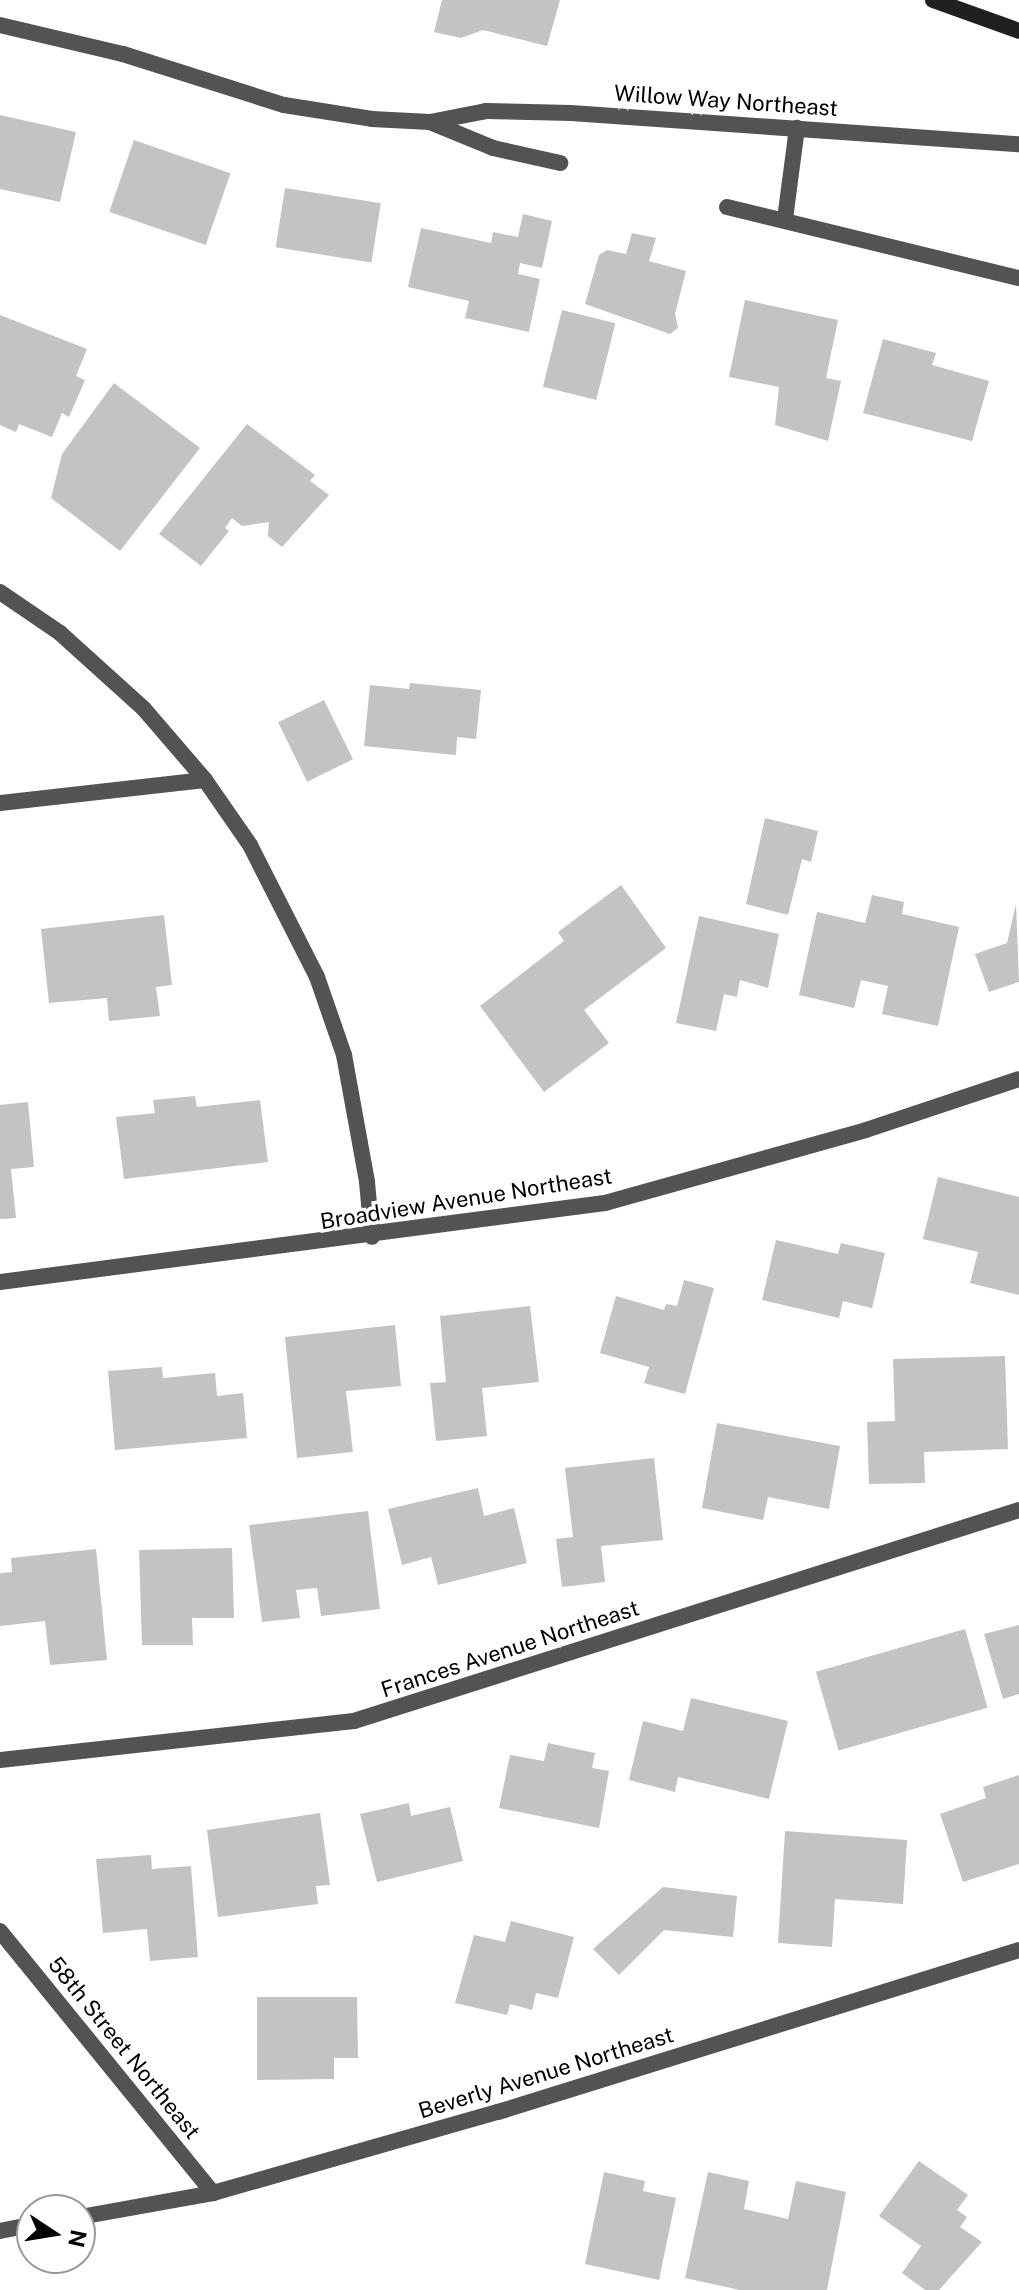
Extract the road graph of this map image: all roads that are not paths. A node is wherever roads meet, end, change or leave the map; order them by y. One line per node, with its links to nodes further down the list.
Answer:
1 (933, 0): 3 (main road)
2 (0, 25): 4 (street)
3 (1019, 31)
4 (430, 122): 5 (street, Willow Way Northeast); 7 (street)
5 (797, 128): 6 (street, Willow Way Northeast); 9 (street)
6 (1019, 144)
7 (560, 163)
8 (727, 207): 9 (street)
9 (785, 219): 10 (street)
10 (1019, 278)
11 (0, 592): 12 (street)
12 (205, 780): 13 (street); 15 (street)
13 (0, 803)
14 (1019, 1079): 15 (street, Broadview Avenue Northeast)
15 (372, 1237): 16 (street, Broadview Avenue Northeast)
16 (0, 1282)
17 (1019, 1510): 18 (street, Frances Avenue Northeast)
18 (0, 1760)
19 (0, 1931): 21 (street, 58th Street Northeast)
20 (1019, 1950): 21 (street, Beverly Avenue Northeast)
21 (213, 2193): 22 (street, Beverly Avenue Northeast)
22 (96, 2214)

